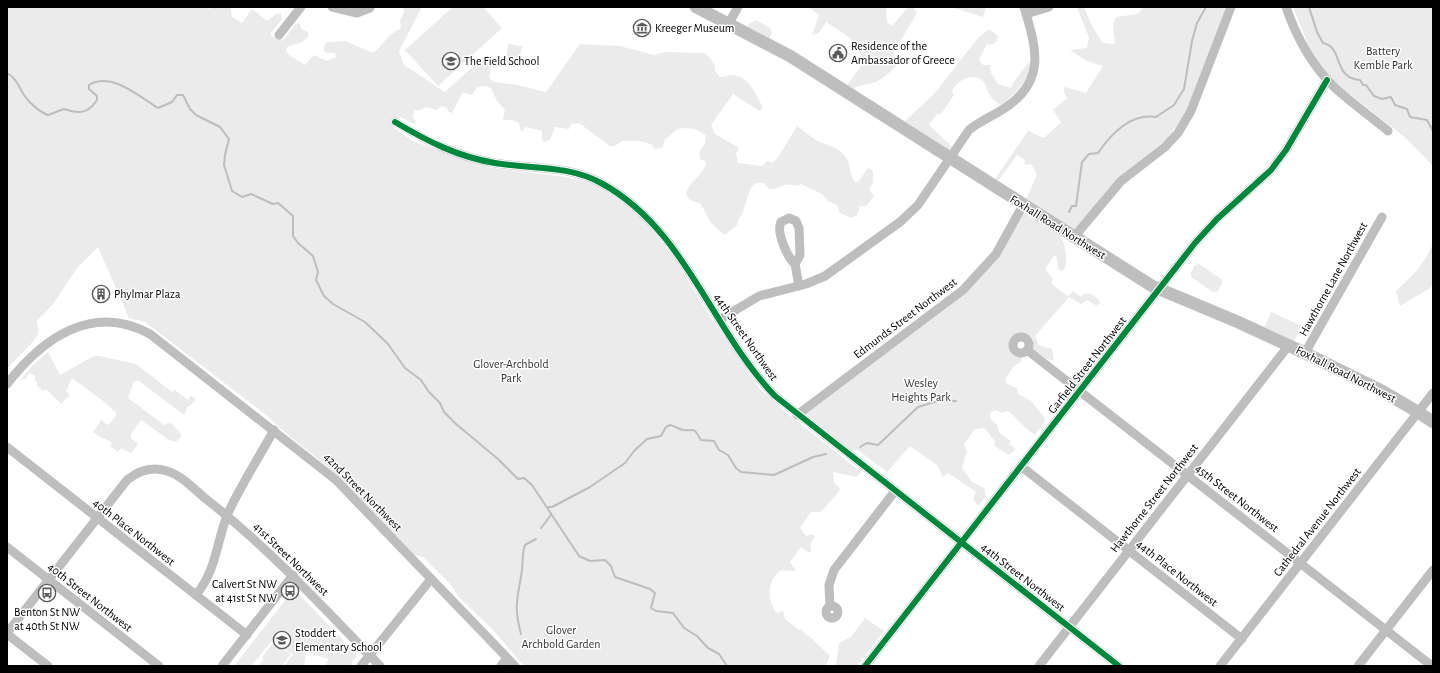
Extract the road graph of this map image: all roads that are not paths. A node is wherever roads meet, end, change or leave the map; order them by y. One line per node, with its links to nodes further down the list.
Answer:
1 (302, 7): 11 (street)
2 (332, 7): 8 (street)
3 (696, 7): 10 (main road, Foxhall Road Northwest)
4 (738, 7): 10 (street)
5 (1049, 7): 9 (street)
6 (1231, 7): 18 (street)
7 (1286, 7): 12 (street)
8 (370, 8)
9 (1025, 10): 15 (street)
10 (729, 23): 15 (main road, Foxhall Road Northwest)
11 (280, 35)
12 (1327, 80): 14 (street); 21 (street, Garfield Street Northwest)
13 (396, 122): 22 (street, 44th Street Northwest)
14 (1388, 132)
15 (949, 158): 16 (main road, Foxhall Road Northwest); 20 (street)
16 (1023, 204): 18 (main road, Foxhall Road Northwest); 30 (street, Edmunds Street Northwest)
17 (1382, 217): 25 (street, Hawthorne Lane Northwest)
18 (1074, 237): 21 (main road, Foxhall Road Northwest)
19 (795, 264): 20 (street)
20 (799, 286): 22 (street)
21 (1159, 290): 23 (main road, Foxhall Road Northwest); 27 (street, Garfield Street Northwest)
22 (719, 320): 30 (street, 44th Street Northwest)
23 (1289, 346): 25 (main road, Foxhall Road Northwest); 35 (street, Hawthorne Street Northwest)
24 (1027, 350): 27 (street, 45th Street Northwest)
25 (1305, 353): 29 (main road, Foxhall Road Northwest)
26 (7, 384): 32 (street, 42nd Street Northwest)
27 (1080, 391): 34 (street, Garfield Street Northwest); 35 (street, 45th Street Northwest)
28 (1433, 393): 29 (street, Cathedral Avenue Northwest)
29 (1418, 412): 31 (main road, Foxhall Road Northwest); 42 (street, Cathedral Avenue Northwest)
30 (797, 415): 36 (street, 44th Street Northwest)
31 (1433, 422)
32 (274, 430): 37 (street); 45 (street, 42nd Street Northwest)
33 (7, 447): 38 (street, 40th Place Northwest)
34 (1022, 467): 39 (street, Garfield Street Northwest); 41 (street, 44th Place Northwest)
35 (1188, 475): 41 (street, Hawthorne Street Northwest); 42 (street, 45th Street Northwest)
36 (895, 491): 39 (street, 44th Street Northwest); 48 (street)
37 (228, 516): 38 (street, 41st Street Northwest); 44 (street, 41st Street Northwest); 47 (street)
38 (97, 518): 46 (street, 41st Street Northwest); 47 (street, 40th Place Northwest)
39 (962, 543): 49 (street, 44th Street Northwest); 63 (street, Garfield Street Northwest)
40 (7, 547): 46 (street, 40th Street Northwest)
41 (1128, 551): 49 (street, Hawthorne Street Northwest); 53 (street, 44th Place Northwest)
42 (1301, 563): 50 (street, 45th Street Northwest); 53 (street, Cathedral Avenue Northwest)
43 (1433, 570): 50 (street)
44 (293, 575): 52 (street); 54 (street, 41st Street Northwest)
45 (431, 579): 54 (street); 55 (street, 42nd Street Northwest)
46 (49, 580): 51 (street, 41st Street Northwest); 57 (street, 40th Street Northwest)
47 (196, 595): 52 (street, 40th Place Northwest)
48 (830, 606)
49 (1069, 627): 64 (street, Hawthorne Street Northwest); 65 (street, 44th Street Northwest)
50 (1386, 630): 67 (street); 68 (street, 45th Street Northwest)
51 (7, 634): 56 (street)
52 (247, 635): 58 (street)
53 (1242, 639): 66 (street, Cathedral Avenue Northwest)
54 (370, 655): 59 (street); 60 (street, 41st Street Northwest)
55 (507, 658): 61 (street); 62 (street, 42nd Street Northwest)
56 (48, 666)
57 (159, 666)
58 (222, 666)
59 (361, 666)
60 (380, 666)
61 (501, 666)
62 (516, 666)
63 (865, 666)
64 (1039, 666)
65 (1119, 666)
66 (1220, 666)
67 (1358, 666)
68 (1432, 666)

